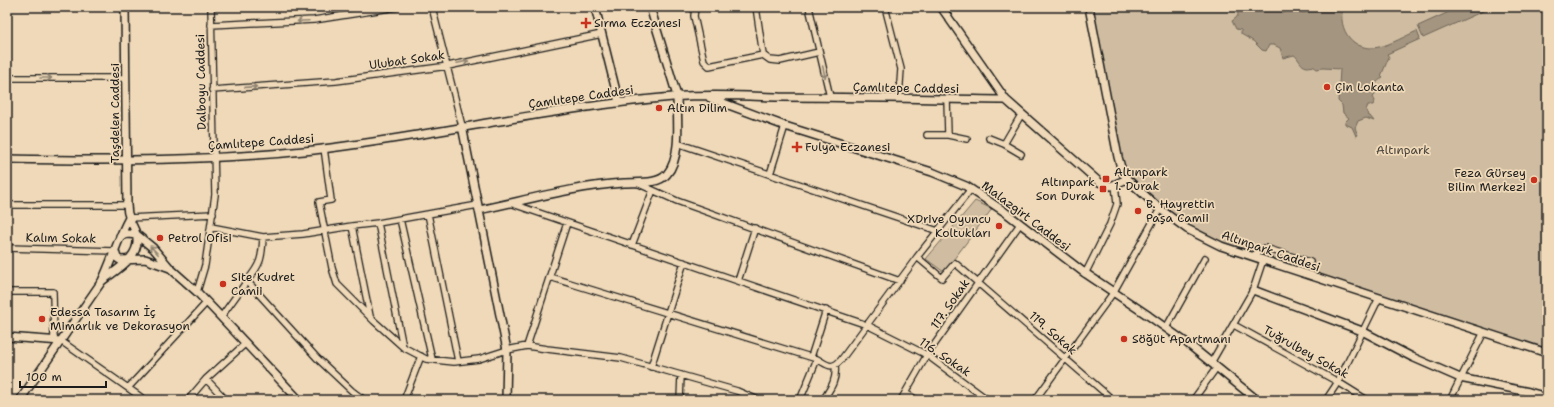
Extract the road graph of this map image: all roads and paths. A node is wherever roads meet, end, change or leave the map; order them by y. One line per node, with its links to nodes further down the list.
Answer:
1 (125, 7): 19 (street, Taşdelen Caddesi)
2 (211, 7): 13 (street, Dalboyu Caddesi)
3 (397, 7): 13 (street, one-way to 13)
4 (432, 7): 17 (street)
5 (595, 7): 14 (street)
6 (650, 7): 21 (street)
7 (697, 7): 16 (street)
8 (756, 7): 16 (street)
9 (886, 7): 24 (street)
10 (941, 7): 26 (street)
11 (1089, 7): 43 (street, Altınpark Caddesi)
12 (811, 8): 15 (street)
13 (211, 25): 20 (street, Dalboyu Caddesi)
14 (602, 34): 17 (street, Ulubat Sokak, one-way to 14); 27 (street)
15 (819, 52): 16 (street); 23 (street, one-way to 23)
16 (763, 54)
17 (448, 66): 20 (street, Ulubat Sokak, one-way to 17); 29 (street)
18 (7, 78): 19 (street, one-way to 19)
19 (126, 78): 41 (street, Taşdelen Caddesi)
20 (212, 90): 39 (street, Dalboyu Caddesi)
21 (677, 96): 22 (street, Çamlıtepe Caddesi); 27 (street, Çamlıtepe Caddesi); 35 (street)
22 (705, 96): 23 (street, Çamlıtepe Caddesi); 30 (street, Malazgirt Caddesi)
23 (830, 97): 24 (street, Çamlıtepe Caddesi)
24 (899, 98): 25 (street, Çamlıtepe Caddesi)
25 (947, 99): 26 (street, Çamlıtepe Caddesi); 32 (street)
26 (1006, 100): 28 (street)
27 (619, 103): 29 (street, Çamlıtepe Caddesi)
28 (1021, 115): 36 (street); 45 (street)
29 (462, 126): 37 (street, Çamlıtepe Caddesi); 51 (street)
30 (785, 126): 42 (street); 46 (street, Malazgirt Caddesi)
31 (927, 135): 32 (street)
32 (948, 135): 34 (street)
33 (989, 138): 36 (street)
34 (967, 139)
35 (677, 143): 42 (street); 44 (street)
36 (1004, 144): 38 (street)
37 (324, 148): 39 (street, Çamlıtepe Caddesi); 63 (street)
38 (1021, 154)
39 (213, 157): 41 (street, Çamlıtepe Caddesi); 53 (street, Dalboyu Caddesi)
40 (7, 159): 41 (street, Çamlıtepe Caddesi)
41 (126, 159): 50 (street, Taşdelen Caddesi)
42 (770, 174): 64 (street)
43 (1127, 179): 45 (street); 52 (street, Altınpark Caddesi)
44 (635, 182): 47 (street); 48 (street)
45 (1115, 184): 79 (street)
46 (971, 189): 59 (street, Malazgirt Caddesi); 64 (street)
47 (653, 190): 62 (street); 68 (street)
48 (510, 203): 51 (street); 58 (street, 116. Sokak)
49 (7, 205): 50 (street)
50 (127, 205): 55 (street, Taşdelen Caddesi)
51 (479, 207): 54 (street); 106 (street)
52 (1160, 209): 71 (street, Altınpark Caddesi); 89 (street)
53 (212, 214): 55 (street); 61 (street, Dalboyu Caddesi)
54 (428, 214): 56 (street); 114 (street)
55 (129, 218): 65 (street, Taşdelen Caddesi); 66 (street)
56 (400, 219): 57 (street); 111 (street)
57 (378, 223): 60 (street); 105 (street)
58 (567, 223): 68 (street, 116. Sokak); 80 (street)
59 (1020, 224): 79 (street, Malazgirt Caddesi); 85 (street, 117. Sokak)
60 (352, 226): 63 (street); 95 (street)
61 (211, 227): 67 (street); 88 (street, Dalboyu Caddesi)
62 (755, 228): 81 (street); 82 (street)
63 (325, 230): 67 (street); 95 (street)
64 (938, 231): 72 (street)
65 (137, 235): 66 (street); 75 (street); 77 (street, one-way to 65)
66 (120, 236): 70 (street)
67 (263, 237): 84 (street)
68 (632, 245): 76 (street, 116. Sokak)
69 (7, 248): 70 (street, Kalım Sokak)
70 (115, 250): 75 (street); 83 (street)
71 (1252, 256): 74 (street, Altınpark Caddesi); 78 (street)
72 (917, 257): 82 (street); 85 (street, 119. Sokak)
73 (1205, 258): 98 (street)
74 (1263, 260): 78 (street, Altınpark Caddesi); 86 (street)
75 (129, 261): 77 (street); 83 (street)
76 (684, 262): 81 (street, 116. Sokak); 93 (street)
77 (170, 268): 88 (street)
78 (1301, 272): 90 (street, Altınpark Caddesi)
79 (1085, 274): 89 (street, Malazgirt Caddesi)
80 (550, 277): 93 (street); 104 (street)
81 (738, 280): 92 (street, 116. Sokak)
82 (900, 280): 96 (street)
83 (102, 281): 102 (street)
84 (247, 281): 94 (street); 131 (street)
85 (979, 282): 108 (street, 117. Sokak); 113 (street, 119. Sokak)
86 (1253, 290): 97 (street); 99 (street)
87 (7, 292): 102 (street)
88 (197, 292): 91 (street)
89 (1113, 293): 98 (street, Malazgirt Caddesi); 113 (street)
90 (1379, 298): 99 (street); 100 (street, Altınpark Caddesi)
91 (207, 302): 94 (street); 122 (street)
92 (826, 310): 96 (street, 116. Sokak); 110 (street)
93 (668, 313): 110 (street); 117 (street)
94 (221, 317): 103 (street)
95 (370, 317): 105 (street)
96 (866, 325): 108 (street, 116. Sokak); 115 (street)
97 (1234, 325): 116 (street); 121 (street, Tuğrulbey Sokak)
98 (1166, 328): 116 (street, Malazgirt Caddesi)
99 (1362, 331): 119 (street); 121 (street)
100 (1484, 332): 107 (street, Altınpark Caddesi); 119 (street)
101 (7, 337): 102 (street)
102 (57, 340): 122 (street); 126 (street)
103 (246, 343): 120 (street); 130 (street)
104 (527, 346): 106 (street); 117 (street)
105 (403, 347): 109 (street)
106 (508, 350): 114 (street); 133 (street)
107 (1547, 353)
108 (927, 355): 124 (street, 117. Sokak); 140 (street, 116. Sokak)
109 (421, 356): 111 (street); 132 (street)
110 (810, 357): 112 (street)
111 (432, 359): 114 (street)
112 (817, 359): 115 (street); 136 (street)
113 (1066, 360): 141 (street); 142 (street, 119. Sokak)
114 (458, 361)
115 (835, 365): 137 (street)
116 (1214, 365): 143 (street); 144 (street, Malazgirt Caddesi)
117 (651, 367): 118 (street)
118 (681, 375): 134 (street); 135 (street)
119 (1460, 378): 123 (street); 147 (street)
120 (206, 379): 128 (street); 129 (street)
121 (1338, 382): 145 (street); 146 (street, Tuğrulbey Sokak)
122 (128, 388): 127 (street)
123 (1528, 392): 125 (street); 148 (street)
124 (906, 393): 138 (street, 117. Sokak); 139 (street)
125 (1547, 397)
126 (20, 400)
127 (145, 400)
128 (188, 400)
129 (226, 400)
130 (299, 400)
131 (364, 400)
132 (404, 400)
133 (506, 400)
134 (680, 400)
135 (758, 400)
136 (800, 400)
137 (823, 400)
138 (901, 400)
139 (917, 400)
140 (988, 400)
141 (1035, 400)
142 (1113, 400)
143 (1193, 400)
144 (1257, 400)
145 (1326, 400)
146 (1367, 400)
147 (1450, 400)
148 (1524, 400)

